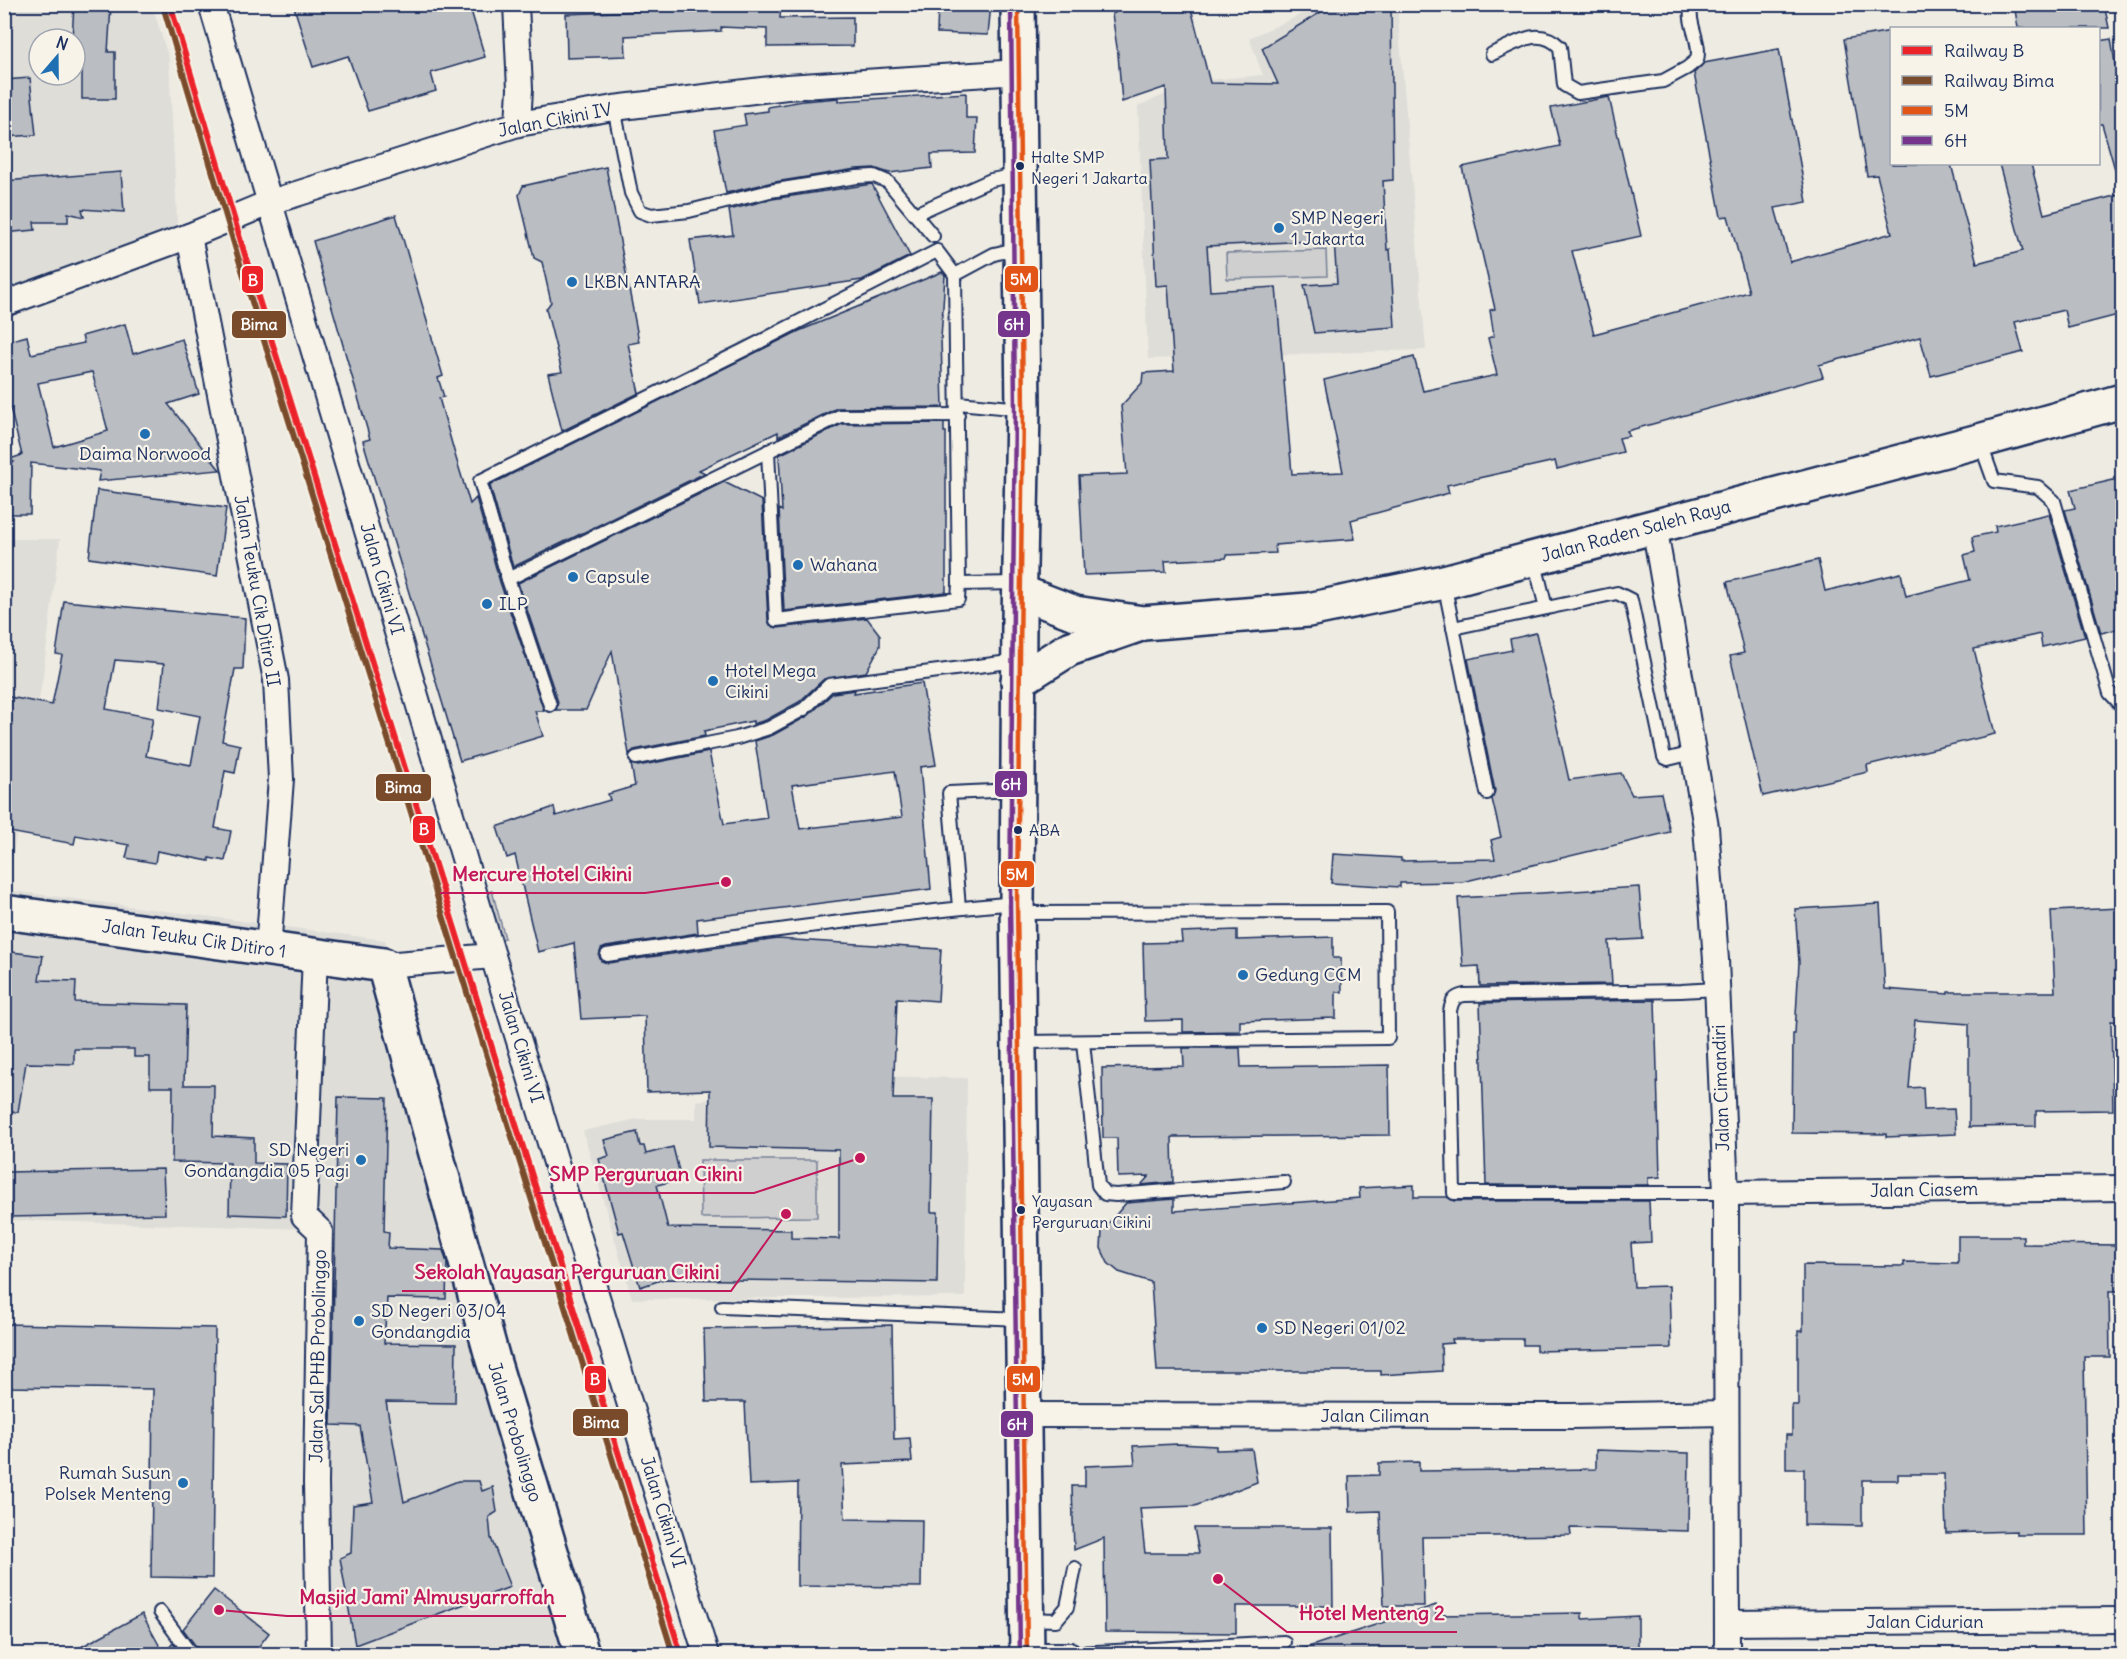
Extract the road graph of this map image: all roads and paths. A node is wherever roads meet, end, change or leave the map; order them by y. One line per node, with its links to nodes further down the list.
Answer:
1 (211, 4): 10 (street)
2 (516, 4): 8 (street)
3 (1018, 4): 6 (main road)
4 (1692, 4): 5 (lane)
5 (1492, 54)
6 (1019, 72): 7 (street, Jalan Cikini IV); 9 (main road)
7 (614, 108): 8 (street, Jalan Cikini IV); 11 (lane)
8 (518, 123): 10 (street, Jalan Cikini IV)
9 (1021, 175): 11 (lane); 14 (main road)
10 (271, 202): 12 (street); 44 (street, Jalan Cikini VI)
11 (915, 214): 13 (lane)
12 (189, 236): 16 (street); 41 (street, Jalan Teuku Cik Ditiro II)
13 (933, 236)
14 (1022, 248): 15 (lane); 19 (main road)
15 (955, 275): 18 (lane); 24 (lane)
16 (4, 304)
17 (2122, 401): 20 (main road, Jalan Raden Saleh Raya)
18 (958, 409): 19 (lane); 21 (lane); 26 (lane)
19 (1023, 409): 27 (main road)
20 (1979, 441): 22 (main road, Jalan Raden Saleh Raya); 33 (lane)
21 (768, 451): 24 (lane); 26 (lane)
22 (1654, 525): 23 (main road, Jalan Raden Saleh Raya); 34 (street, Jalan Cimandiri)
23 (1533, 558): 25 (main road, Jalan Raden Saleh Raya); 28 (lane)
24 (508, 579): 32 (lane)
25 (1444, 582): 29 (main road, Jalan Raden Saleh Raya); 30 (lane)
26 (959, 584): 27 (lane)
27 (1020, 587): 29 (main road, Jalan Raden Saleh Raya); 31 (main road)
28 (1546, 608): 30 (lane); 34 (lane)
29 (1143, 623): 31 (main road, Jalan Raden Saleh Raya)
30 (1453, 628): 37 (lane)
31 (1018, 671): 35 (lane); 36 (main road)
32 (550, 705)
33 (2122, 706)
34 (1693, 753): 46 (street, Jalan Cimandiri)
35 (636, 758)
36 (1018, 790): 38 (lane); 39 (main road)
37 (1486, 794)
38 (959, 907): 39 (lane); 42 (lane)
39 (1018, 908): 47 (main road); 48 (lane)
40 (4, 912): 41 (main road, Jalan Teuku Cik Ditiro 1)
41 (268, 950): 43 (main road, Jalan Teuku Cik Ditiro 1)
42 (607, 955)
43 (315, 956): 45 (main road, Jalan Teuku Cik Ditiro 1); 63 (street, Jalan Sal PHB Probolinggo)
44 (493, 956): 45 (street); 65 (street, Jalan Cikini VI)
45 (384, 965): 64 (main road, Jalan Probolinggo)
46 (1717, 989): 51 (street, Jalan Cimandiri); 51 (lane)
47 (1019, 1042): 48 (lane); 53 (main road)
48 (1083, 1042): 49 (lane)
49 (1284, 1182)
50 (2122, 1188): 51 (street, Jalan Ciasem)
51 (1726, 1193): 54 (street, Jalan Cimandiri)
52 (722, 1307): 53 (lane)
53 (1023, 1319): 55 (main road)
54 (1726, 1413): 55 (street, Jalan Ciliman); 59 (street, Jalan Cimandiri)
55 (1024, 1415): 60 (main road)
56 (1075, 1568): 60 (lane)
57 (160, 1612): 62 (lane)
58 (2122, 1620): 59 (street, Jalan Cidurian)
59 (1727, 1623): 67 (street, Jalan Cimandiri)
60 (1026, 1641): 66 (lane)
61 (1284, 1642): 66 (lane)
62 (191, 1654)
63 (319, 1654)
64 (582, 1654)
65 (706, 1654)
66 (1078, 1654)
67 (1727, 1654)

